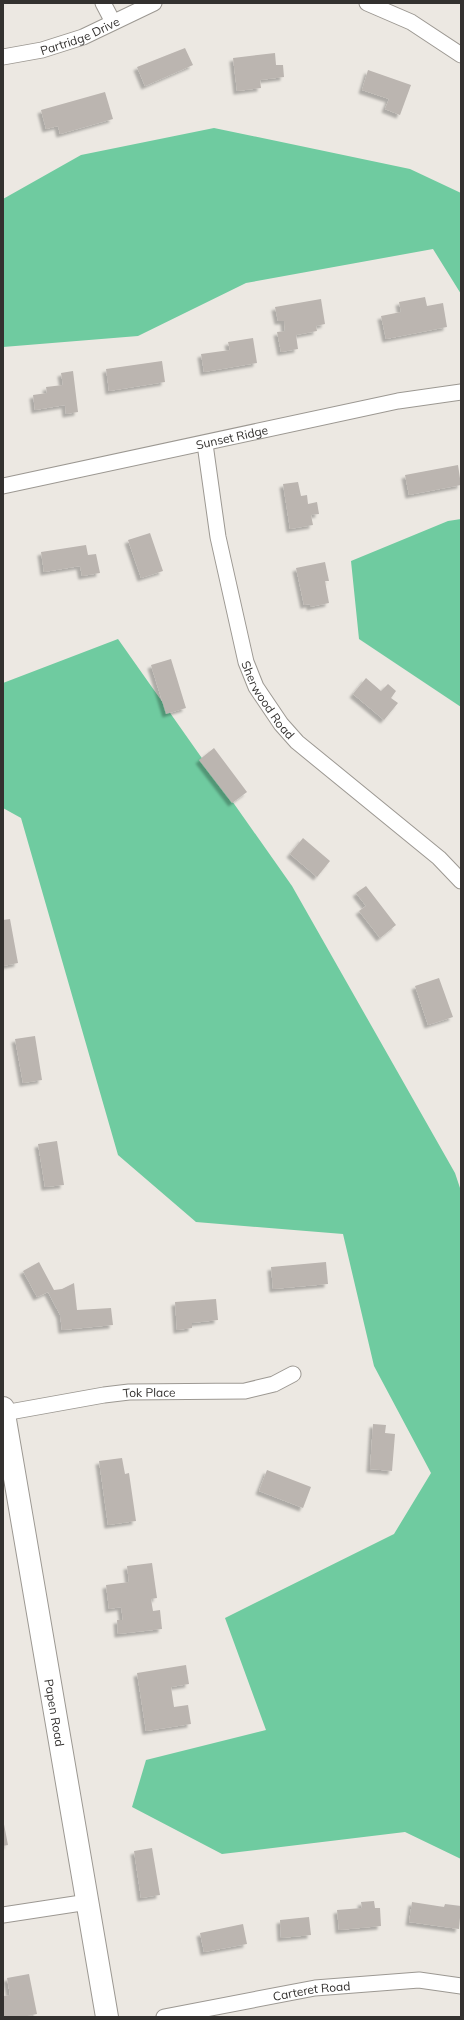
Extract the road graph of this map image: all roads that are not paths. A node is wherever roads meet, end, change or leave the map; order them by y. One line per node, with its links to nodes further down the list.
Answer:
1 (103, 3): 4 (street)
2 (154, 3): 4 (street, Partridge Drive)
3 (367, 3): 5 (street)
4 (113, 22): 6 (street, Partridge Drive)
5 (461, 55)
6 (3, 57)
7 (461, 392): 8 (street, Sunset Ridge)
8 (205, 444): 9 (street, Sunset Ridge); 10 (street, Sherwood Road)
9 (3, 486)
10 (461, 881)
11 (293, 1374): 12 (street, Tok Place)
12 (4, 1411): 13 (street, Papen Road)
13 (88, 1902): 14 (street); 16 (street, Papen Road)
14 (3, 1915)
15 (461, 1986): 17 (street, Carteret Road)
16 (107, 2017)
17 (164, 2017)

